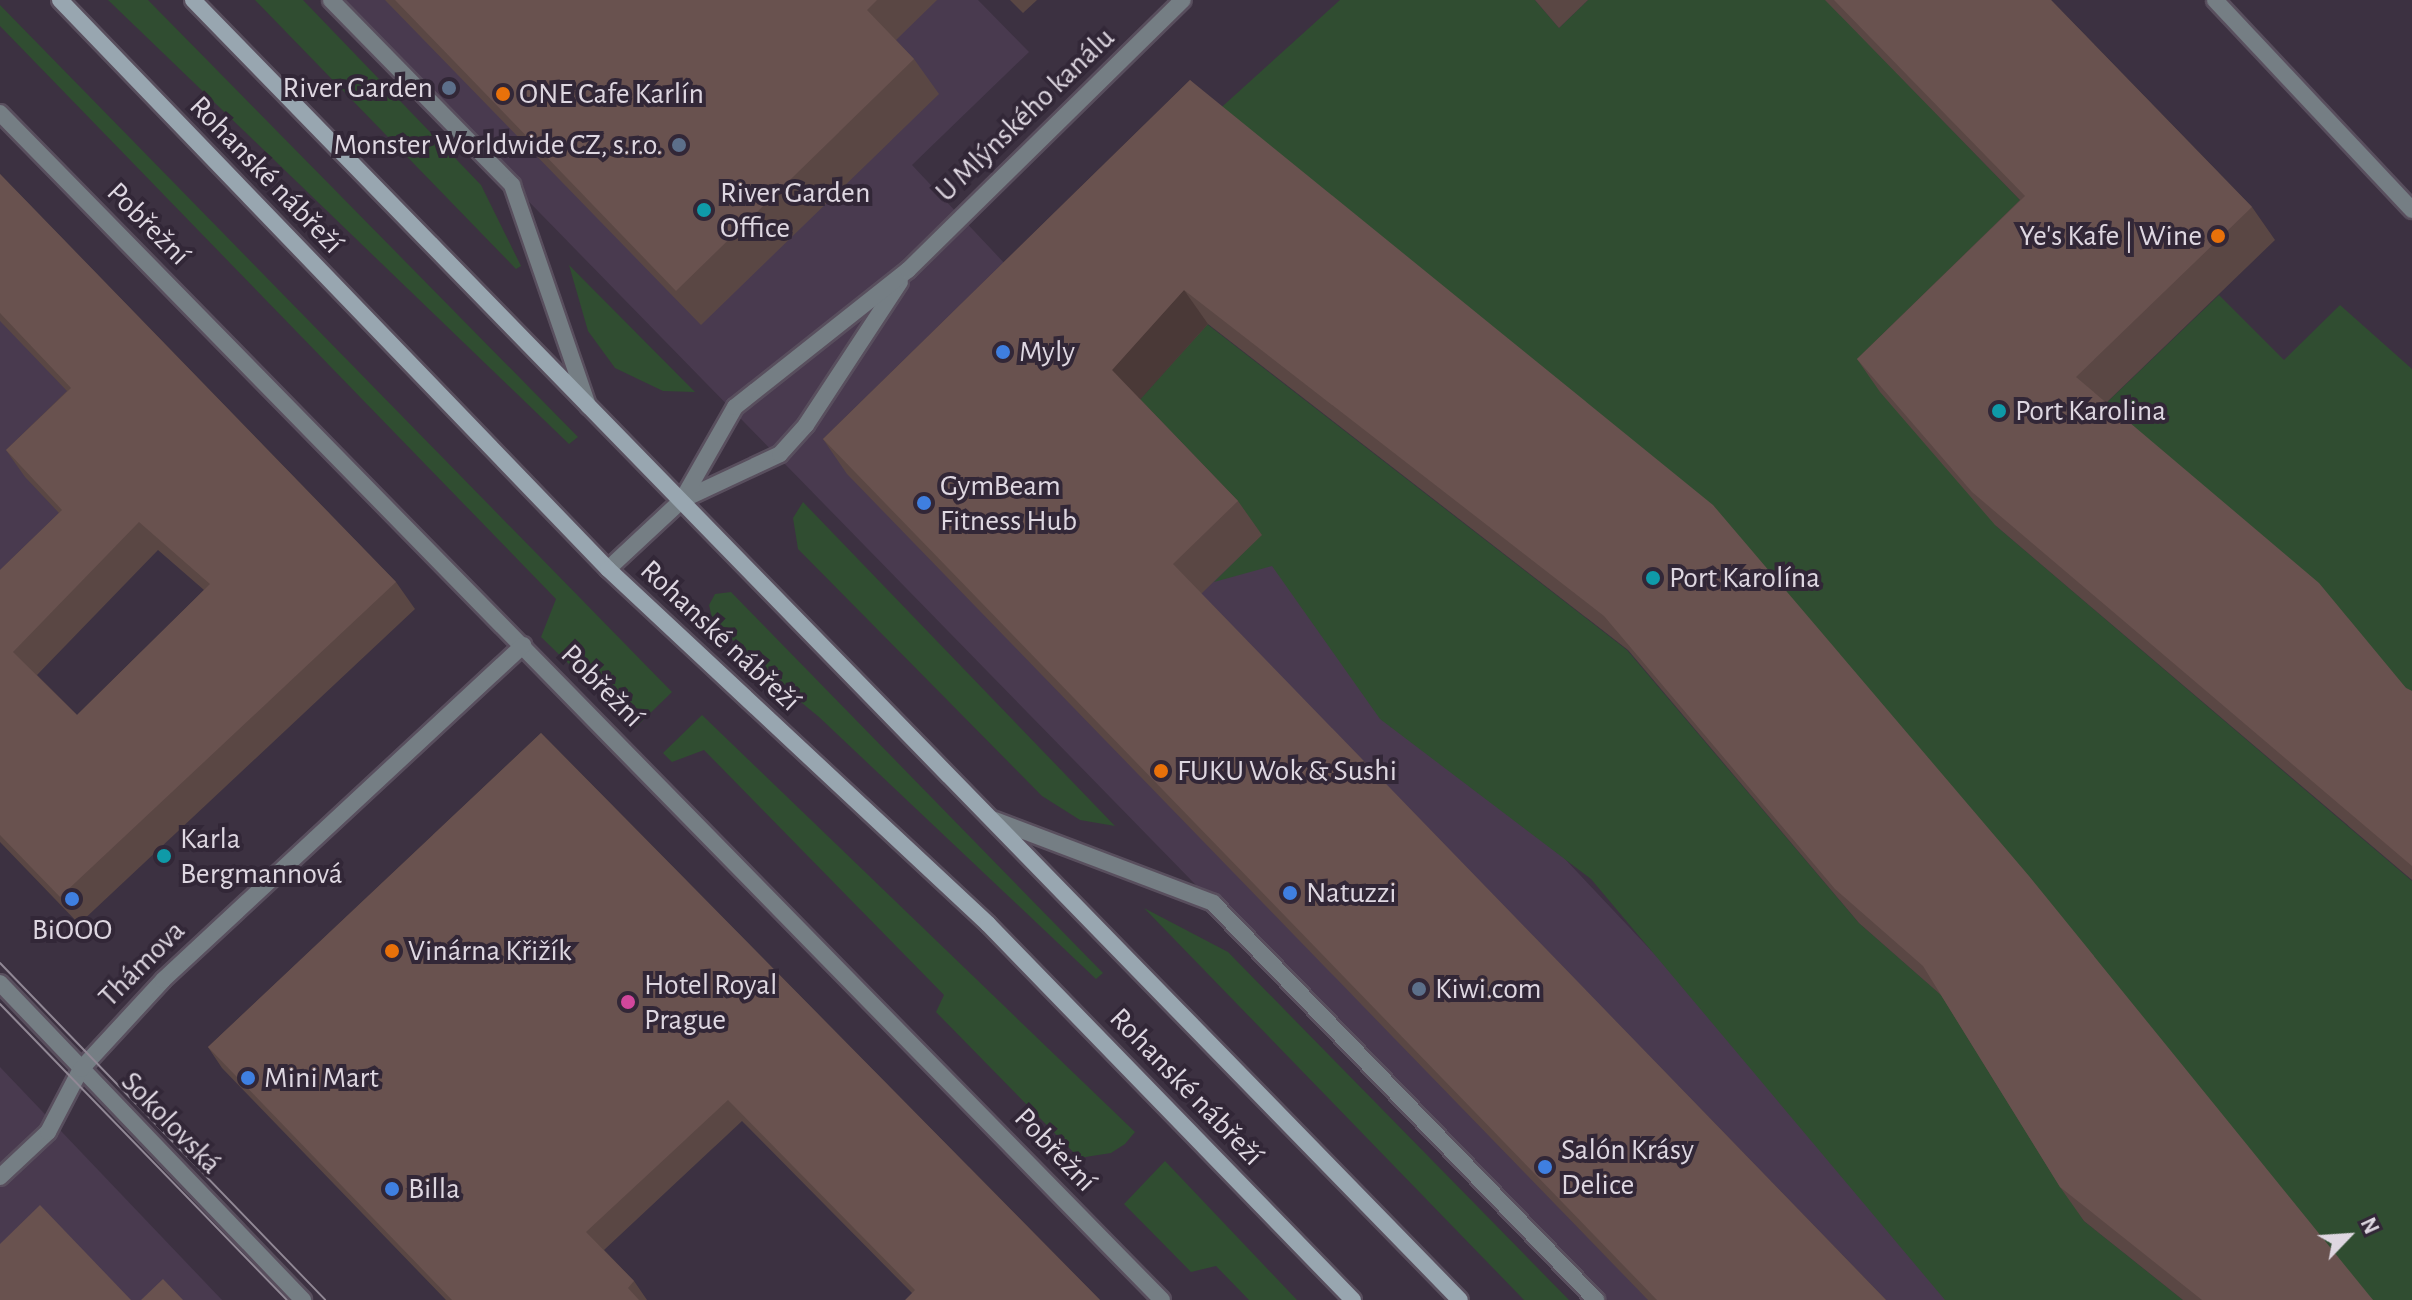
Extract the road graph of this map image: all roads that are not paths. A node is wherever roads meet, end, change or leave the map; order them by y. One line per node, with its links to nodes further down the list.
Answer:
1 (60, 0): 11 (main road, Rohanské nábřeží)
2 (193, 0): 9 (main road, Rohanské nábřeží)
3 (331, 0): 9 (street, Rohanské nábřeží)
4 (1183, 0): 8 (street, U Mlýnského kanálu)
5 (2215, 0): 7 (street)
6 (0, 113): 12 (street, Pobřežní)
7 (2412, 210)
8 (908, 270): 10 (street, U Mlýnského kanálu); 10 (street, U Mlýnského kanálu)
9 (588, 406): 10 (main road, Rohanské nábřeží)
10 (682, 500): 11 (street, U Mlýnského kanálu); 13 (main road, Rohanské nábřeží)
11 (608, 569): 19 (main road, Rohanské nábřeží)
12 (523, 645): 15 (street, Thámova); 18 (street, Pobřežní)
13 (995, 820): 20 (main road, Rohanské nábřeží); 21 (street)
14 (0, 983): 15 (street, Sokolovská)
15 (81, 1069): 16 (street, Thámova); 17 (street, Sokolovská)
16 (0, 1177)
17 (303, 1300)
18 (1162, 1300)
19 (1353, 1300)
20 (1460, 1300)
21 (1596, 1300)

